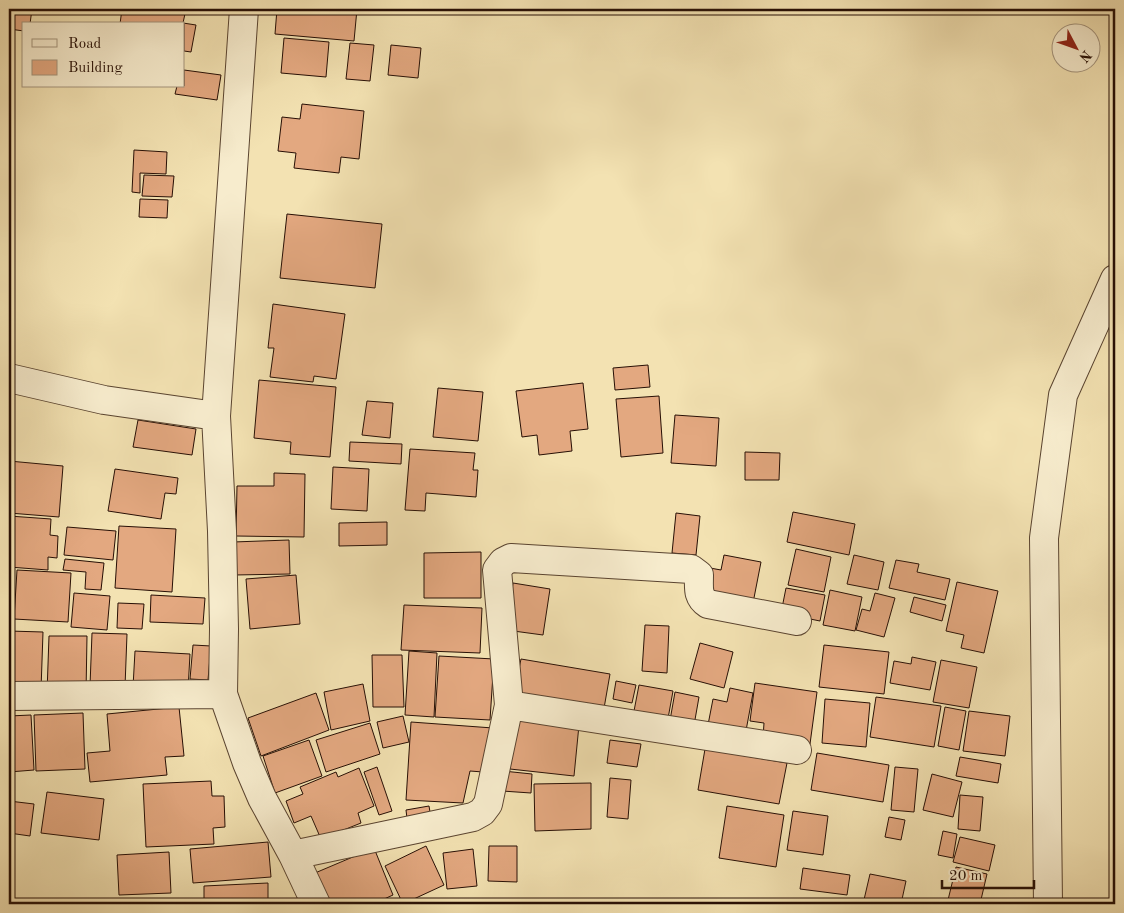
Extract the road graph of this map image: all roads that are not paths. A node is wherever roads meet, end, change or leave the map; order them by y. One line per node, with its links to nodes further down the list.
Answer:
1 (244, 9): 4 (street)
2 (1115, 278): 12 (street)
3 (9, 378): 4 (street)
4 (216, 416): 6 (street)
5 (796, 621): 8 (street)
6 (222, 694): 7 (street); 10 (street)
7 (9, 696)
8 (509, 705): 9 (street); 10 (street)
9 (797, 750)
10 (292, 855): 11 (street)
11 (316, 904)
12 (1048, 904)

